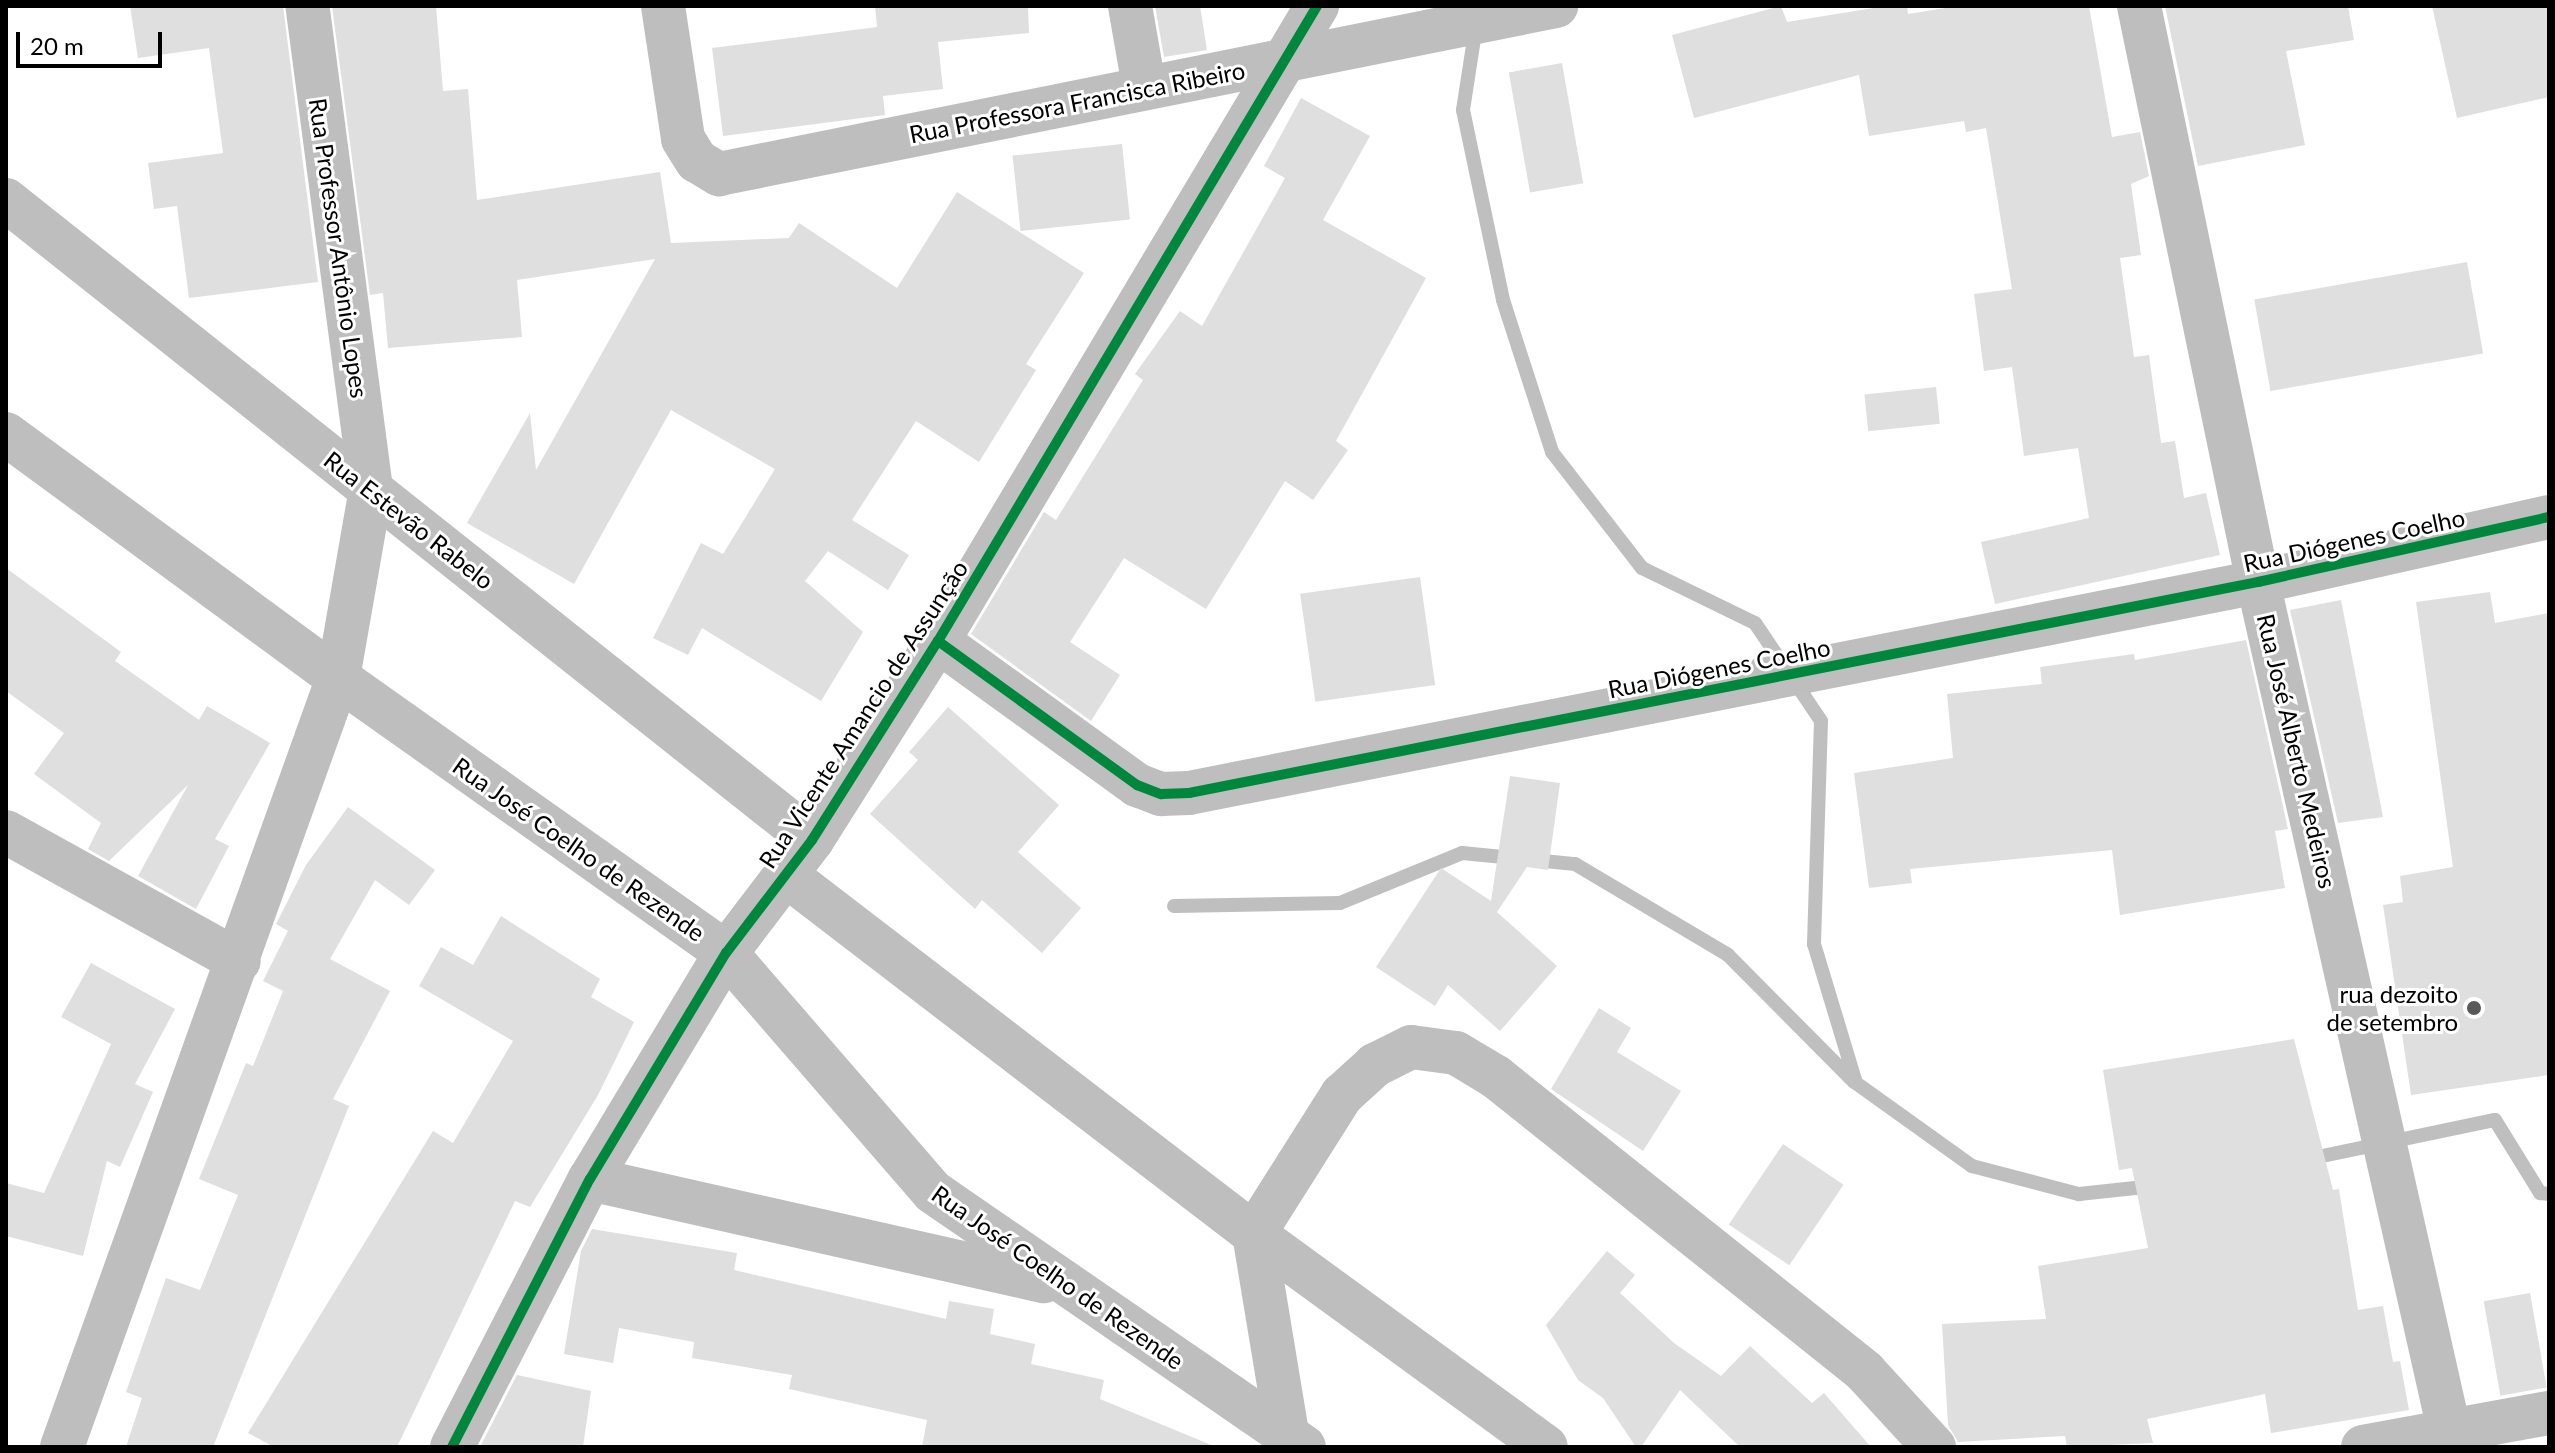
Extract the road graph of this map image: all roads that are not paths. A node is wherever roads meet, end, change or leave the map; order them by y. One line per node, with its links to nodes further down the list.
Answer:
1 (307, 6): 11 (street, Rua Professor Antônio Lopes)
2 (663, 6): 8 (street, Rua Professora Francisca Ribeiro)
3 (1130, 6): 8 (street)
4 (1317, 6): 7 (street, Rua Vicente Amancio de Assunção)
5 (1556, 6): 7 (street, Rua Professora Francisca Ribeiro)
6 (2139, 6): 13 (street, Rua José Alberto Medeiros)
7 (1284, 60): 8 (street, Rua Professora Francisca Ribeiro); 14 (street, Rua Vicente Amancio de Assunção)
8 (1144, 86)
9 (6, 200): 11 (street, Rua Estevão Rabelo)
10 (6, 434): 15 (street, Rua José Coelho de Rezende)
11 (371, 489): 15 (street, Rua Professor Antônio Lopes); 17 (street, Rua Estevão Rabelo)
12 (2549, 517): 13 (street, Rua Diógenes Coelho)
13 (2258, 582): 14 (street, Rua Diógenes Coelho); 25 (street, Rua José Alberto Medeiros)
14 (938, 641): 17 (street, Rua Vicente Amancio de Assunção)
15 (338, 678): 19 (street, Rua José Coelho de Rezende); 20 (street, Rua Professor Antônio Lopes)
16 (6, 832): 20 (street)
17 (812, 840): 18 (street, Rua Vicente Amancio de Assunção)
18 (786, 875): 19 (street, Rua Vicente Amancio de Assunção); 22 (street)
19 (726, 953): 21 (street, Rua Vicente Amancio de Assunção); 23 (street, Rua José Coelho de Rezende)
20 (239, 961): 27 (street, Rua Professor Antônio Lopes)
21 (590, 1179): 23 (street); 28 (street, Rua Vicente Amancio de Assunção)
22 (1254, 1234): 26 (street); 29 (street); 30 (street)
23 (1067, 1286): 26 (street, Rua José Coelho de Rezende)
24 (2549, 1413): 25 (street)
25 (2452, 1438): 31 (street)
26 (1296, 1440)
27 (62, 1447)
28 (452, 1447)
29 (1546, 1447)
30 (1934, 1447)
31 (2363, 1447)

